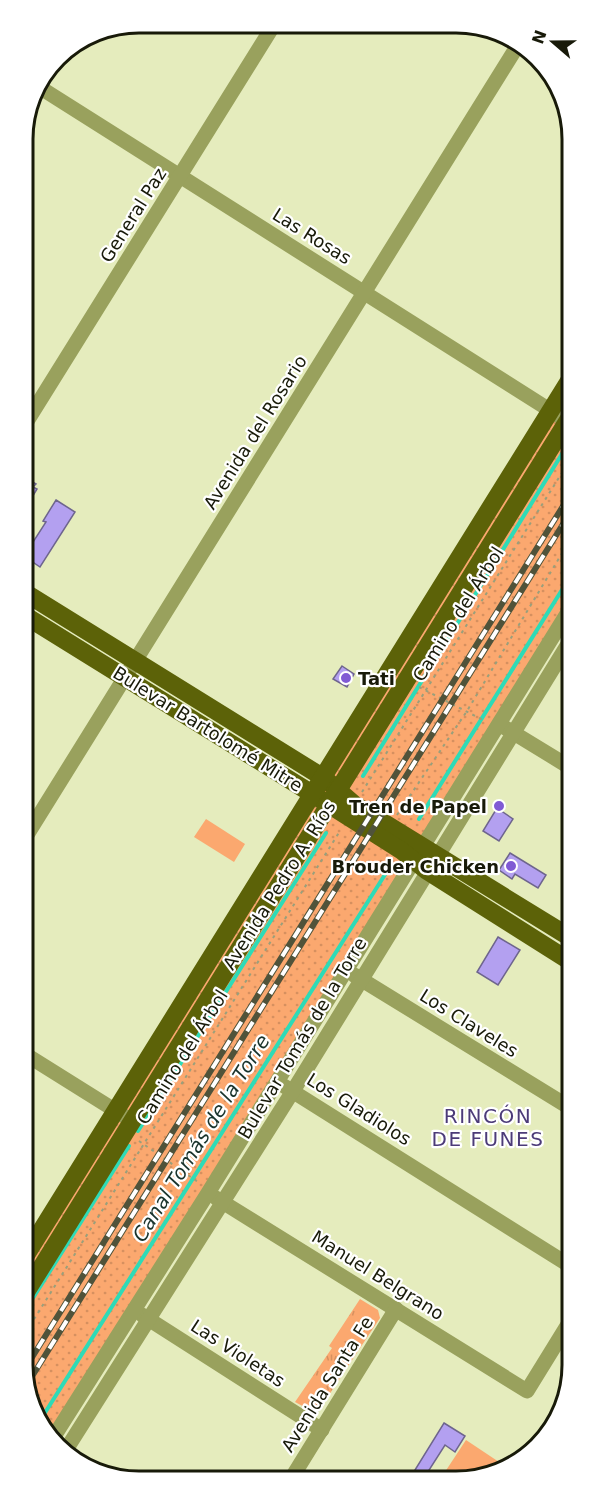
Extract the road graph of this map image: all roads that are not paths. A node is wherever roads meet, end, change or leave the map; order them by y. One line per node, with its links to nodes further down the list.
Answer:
1 (269, 33): 4 (street, General Paz)
2 (514, 51): 5 (street, Avenida del Rosario)
3 (45, 91): 4 (street, Las Rosas)
4 (180, 176): 5 (street, Las Rosas); 8 (street, General Paz)
5 (364, 292): 7 (street, Las Rosas); 15 (street, Avenida del Rosario)
6 (562, 393): 7 (main road, Avenida Pedro A. Ríos)
7 (551, 411): 9 (street, Las Rosas); 20 (main road, Avenida Pedro A. Ríos)
8 (33, 412)
9 (562, 416)
10 (562, 429): 21 (main road, Avenida Pedro A. Ríos)
11 (33, 598): 15 (main road, Bulevar Bartolomé Mitre)
12 (33, 621): 16 (main road, Bulevar Bartolomé Mitre)
13 (562, 621): 17 (street, Bulevar Tomás de la Torre)
14 (562, 654): 18 (street, Bulevar Tomás de la Torre)
15 (135, 661): 16 (street, Avenida del Rosario); 20 (main road, Bulevar Bartolomé Mitre)
16 (125, 678): 22 (main road, Bulevar Bartolomé Mitre); 24 (street, Avenida del Rosario)
17 (492, 723): 18 (street); 25 (street, Bulevar Tomás de la Torre)
18 (513, 732): 19 (street); 25 (street, Bulevar Tomás de la Torre)
19 (562, 763)
20 (324, 778): 21 (main road, Bulevar Bartolomé Mitre); 22 (main road, Avenida Pedro A. Ríos)
21 (339, 789): 22 (main road, Avenida Pedro A. Ríos); 23 (main road, Bulevar Bartolomé Mitre)
22 (321, 800): 23 (main road, Bulevar Bartolomé Mitre); 34 (main road, Avenida Pedro A. Ríos); 35 (main road, Avenida Pedro A. Ríos)
23 (352, 811): 25 (main road, Bulevar Bartolomé Mitre); 25 (main road, Bulevar Bartolomé Mitre)
24 (33, 825)
25 (425, 858): 26 (main road, Bulevar Bartolomé Mitre); 27 (main road, Bulevar Bartolomé Mitre); 28 (street, Bulevar Tomás de la Torre); 29 (street, Bulevar Tomás de la Torre)
26 (562, 933)
27 (562, 956)
28 (346, 970): 29 (street, Los Claveles); 31 (street, Bulevar Tomás de la Torre)
29 (361, 979): 32 (street, Bulevar Tomás de la Torre); 33 (street, Los Claveles)
30 (33, 1059): 34 (street)
31 (277, 1081): 32 (street, Los Gladiolos); 36 (street, Bulevar Tomás de la Torre)
32 (293, 1091): 37 (street, Bulevar Tomás de la Torre); 39 (street, Los Gladiolos)
33 (562, 1103)
34 (117, 1110): 35 (street); 38 (main road, Avenida Pedro A. Ríos)
35 (129, 1126): 40 (main road, Avenida Pedro A. Ríos)
36 (208, 1193): 37 (street, Manuel Belgrano); 42 (street, Bulevar Tomás de la Torre)
37 (223, 1202): 41 (street, Manuel Belgrano); 43 (street, Bulevar Tomás de la Torre)
38 (33, 1245)
39 (562, 1261)
40 (33, 1281)
41 (396, 1309): 44 (street, Manuel Belgrano); 45 (street, Avenida Santa Fe)
42 (134, 1310): 43 (street, Las Violetas); 46 (street, Bulevar Tomás de la Torre)
43 (148, 1319): 45 (street, Las Violetas); 47 (street, Bulevar Tomás de la Torre)
44 (562, 1334)
45 (322, 1430): 48 (street, Avenida Santa Fe)
46 (57, 1432)
47 (69, 1445)
48 (296, 1471)

